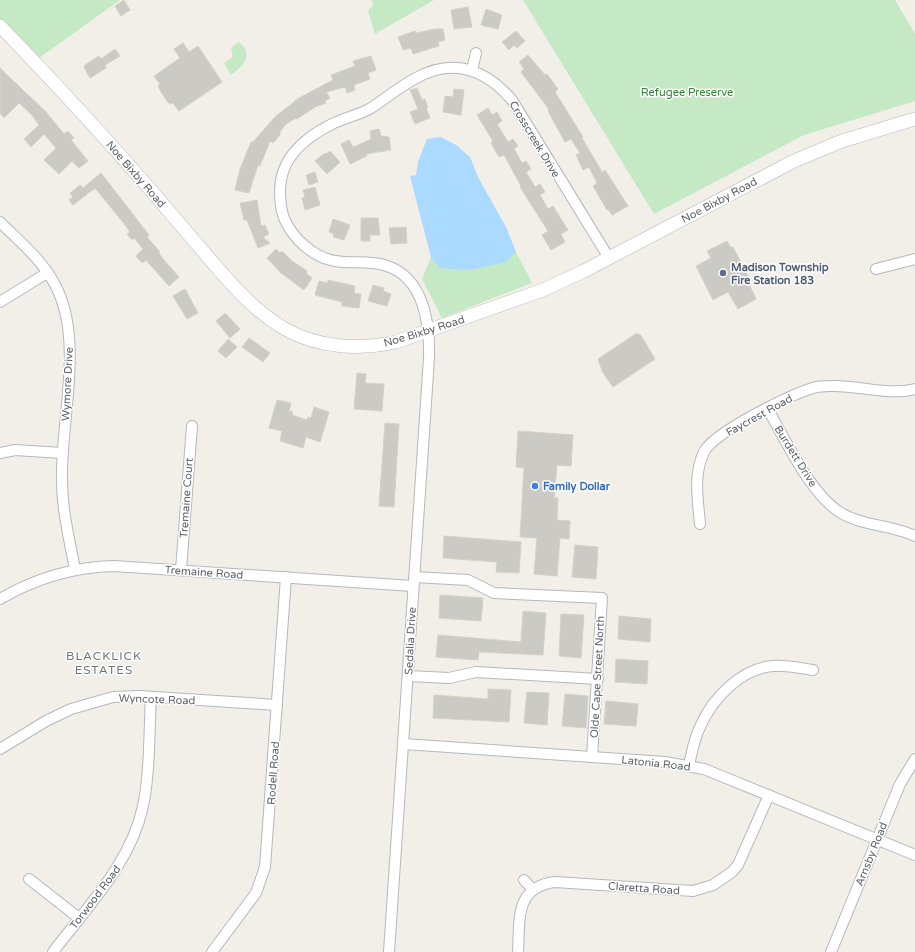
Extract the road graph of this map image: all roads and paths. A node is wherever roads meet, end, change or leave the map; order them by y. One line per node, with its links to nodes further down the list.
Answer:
1 (0, 26): 11 (street, Noe Bixby Road)
2 (476, 53): 3 (street)
3 (472, 70): 6 (street, Crosscreek Drive); 11 (street, Crosscreek Drive)
4 (915, 119): 6 (street, Noe Bixby Road)
5 (0, 222): 9 (street, Wymore Drive)
6 (609, 258): 11 (street, Noe Bixby Road)
7 (915, 259): 8 (street)
8 (876, 269)
9 (48, 273): 10 (street); 16 (street, Wymore Drive)
10 (0, 302)
11 (429, 331): 22 (street, Sedalia Drive)
12 (915, 389): 13 (street, Faycrest Road)
13 (767, 408): 17 (street, Faycrest Road); 18 (street, Burdett Drive)
14 (192, 426): 20 (street, Tremaine Court)
15 (0, 453): 16 (street)
16 (62, 453): 19 (street, Wymore Drive)
17 (700, 524)
18 (915, 536)
19 (75, 569): 20 (street, Tremaine Road); 23 (street, Tremaine Road)
20 (181, 570): 21 (street, Tremaine Road)
21 (286, 577): 22 (street, Tremaine Road); 29 (street, Rodell Road)
22 (414, 581): 24 (street, Tremaine Road); 26 (street, Sedalia Drive)
23 (0, 598)
24 (602, 598): 27 (street, Olde Cape Street North)
25 (813, 670): 34 (street)
26 (408, 676): 27 (street); 30 (street, Sedalia Drive)
27 (598, 678): 32 (street, Olde Cape Street North)
28 (151, 697): 29 (street, Wyncote Road); 31 (street, Wyncote Road); 41 (street, Torwood Road)
29 (277, 705): 43 (street, Rodell Road)
30 (404, 744): 32 (street, Latonia Road); 44 (street, Sedalia Drive)
31 (0, 749)
32 (592, 757): 34 (street, Latonia Road)
33 (915, 759): 36 (street, Arnsby Road)
34 (689, 765): 35 (street, Latonia Road)
35 (768, 795): 36 (street, Latonia Road); 40 (street, Claretta Road)
36 (877, 839): 37 (street, Latonia Road); 46 (street, Arnsby Road)
37 (915, 855)
38 (28, 879): 41 (street)
39 (524, 880): 40 (street)
40 (533, 890): 45 (street)
41 (79, 918): 42 (street, Torwood Road)
42 (53, 952)
43 (212, 952)
44 (389, 952)
45 (518, 952)
46 (831, 952)

